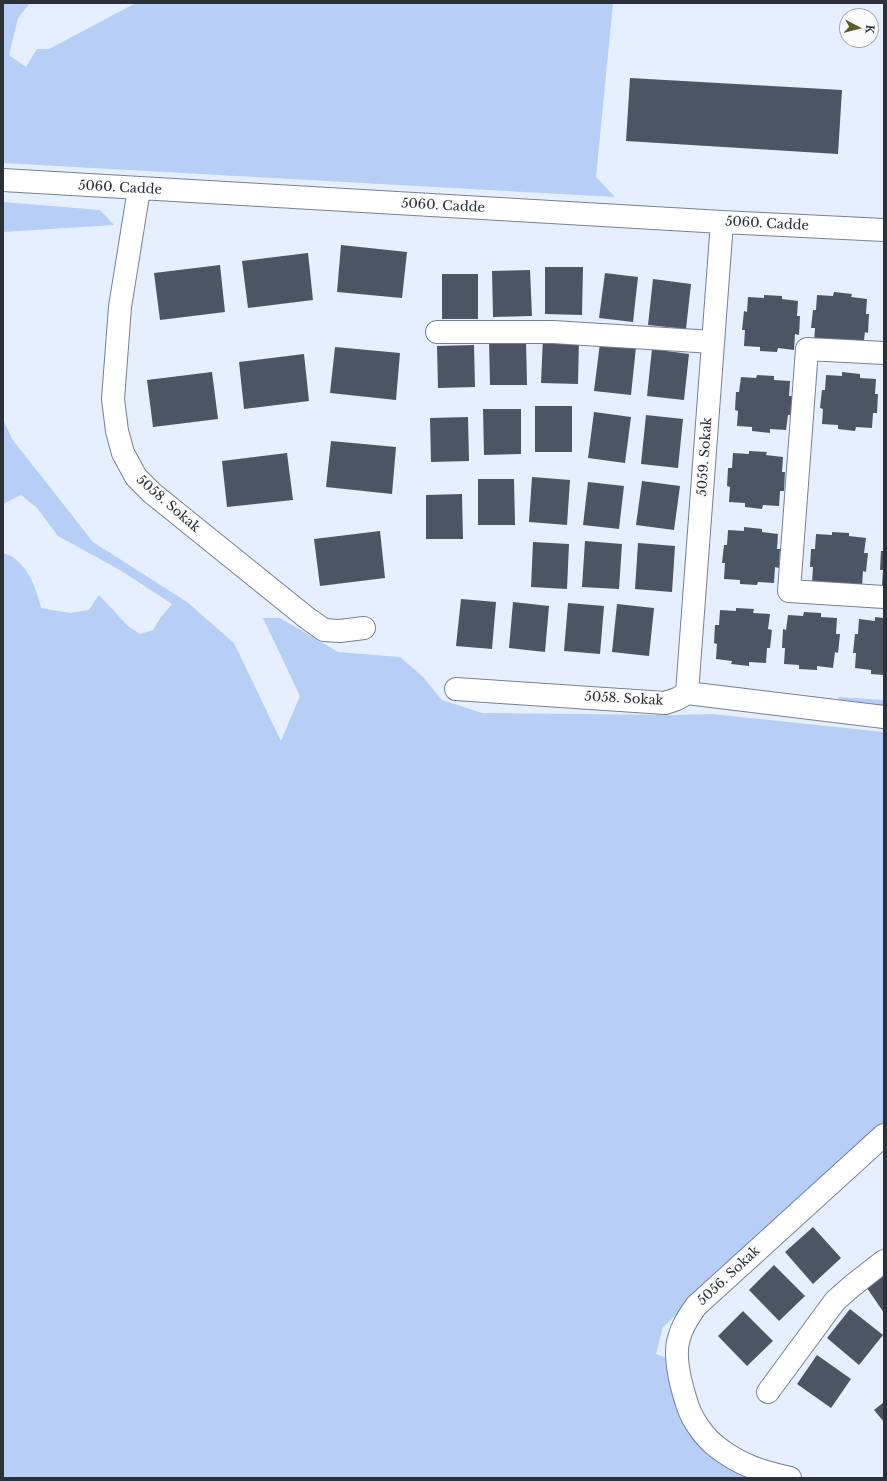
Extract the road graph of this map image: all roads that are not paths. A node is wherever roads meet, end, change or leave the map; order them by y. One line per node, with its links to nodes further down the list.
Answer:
1 (3, 180): 2 (street, 5060. Cadde)
2 (139, 189): 3 (street, 5060. Cadde); 9 (street, 5058. Sokak)
3 (722, 222): 4 (street, 5060. Cadde); 6 (street, 5059. Sokak)
4 (884, 230)
5 (436, 332): 6 (street)
6 (713, 342): 11 (street, 5059. Sokak)
7 (884, 352): 8 (street)
8 (884, 597)
9 (364, 628)
10 (456, 689): 11 (street, 5058. Sokak)
11 (687, 693): 12 (street)
12 (884, 717)
13 (884, 1134): 16 (street, 5056. Sokak)
14 (884, 1261): 15 (street)
15 (768, 1392)
16 (790, 1478)

